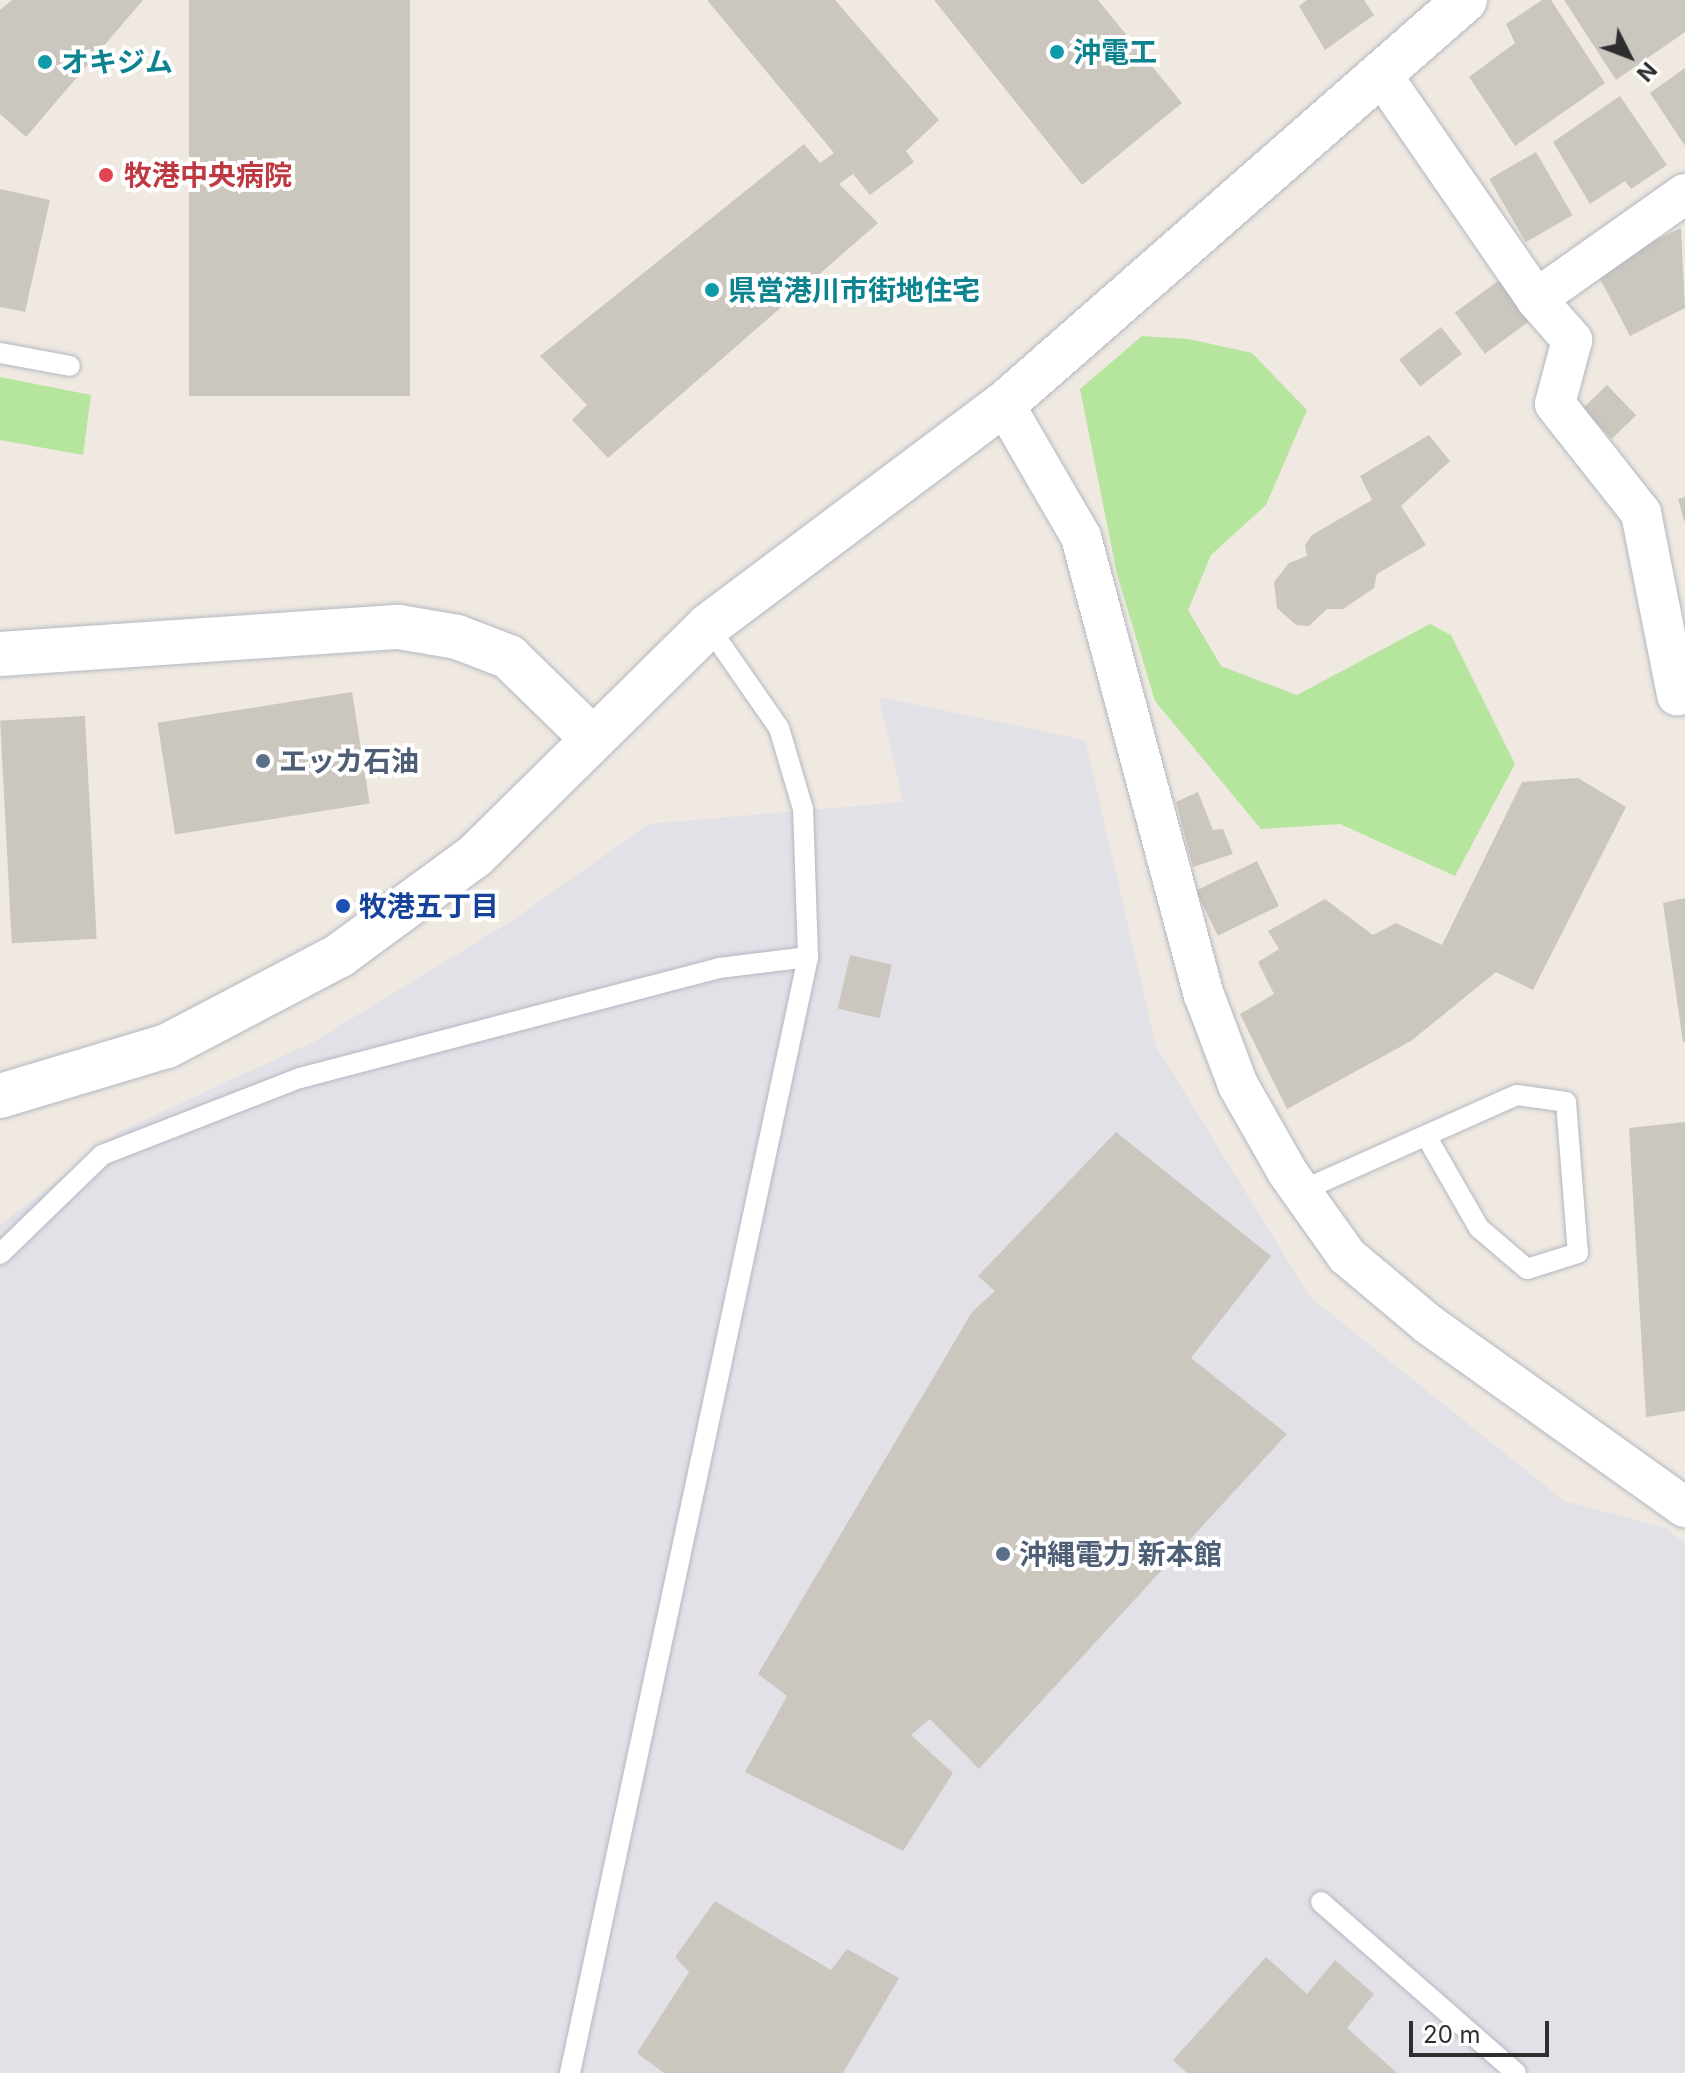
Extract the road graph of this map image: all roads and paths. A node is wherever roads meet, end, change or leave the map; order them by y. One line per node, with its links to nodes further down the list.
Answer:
1 (1465, 0): 2 (street)
2 (1381, 74): 4 (street); 7 (street)
3 (1685, 194): 4 (street)
4 (1536, 299): 10 (street)
5 (0, 353): 6 (lane)
6 (70, 366)
7 (1004, 404): 8 (street); 15 (street)
8 (708, 626): 11 (street); 12 (lane)
9 (0, 654): 11 (street)
10 (1677, 695)
11 (593, 739): 13 (street)
12 (808, 957): 16 (lane); 19 (lane)
13 (0, 1096)
14 (1426, 1136): 14 (lane); 15 (lane)
15 (1301, 1191): 17 (street)
16 (0, 1254)
17 (1685, 1507)
18 (1321, 1902): 20 (lane)
19 (570, 2073)
20 (1516, 2073)

